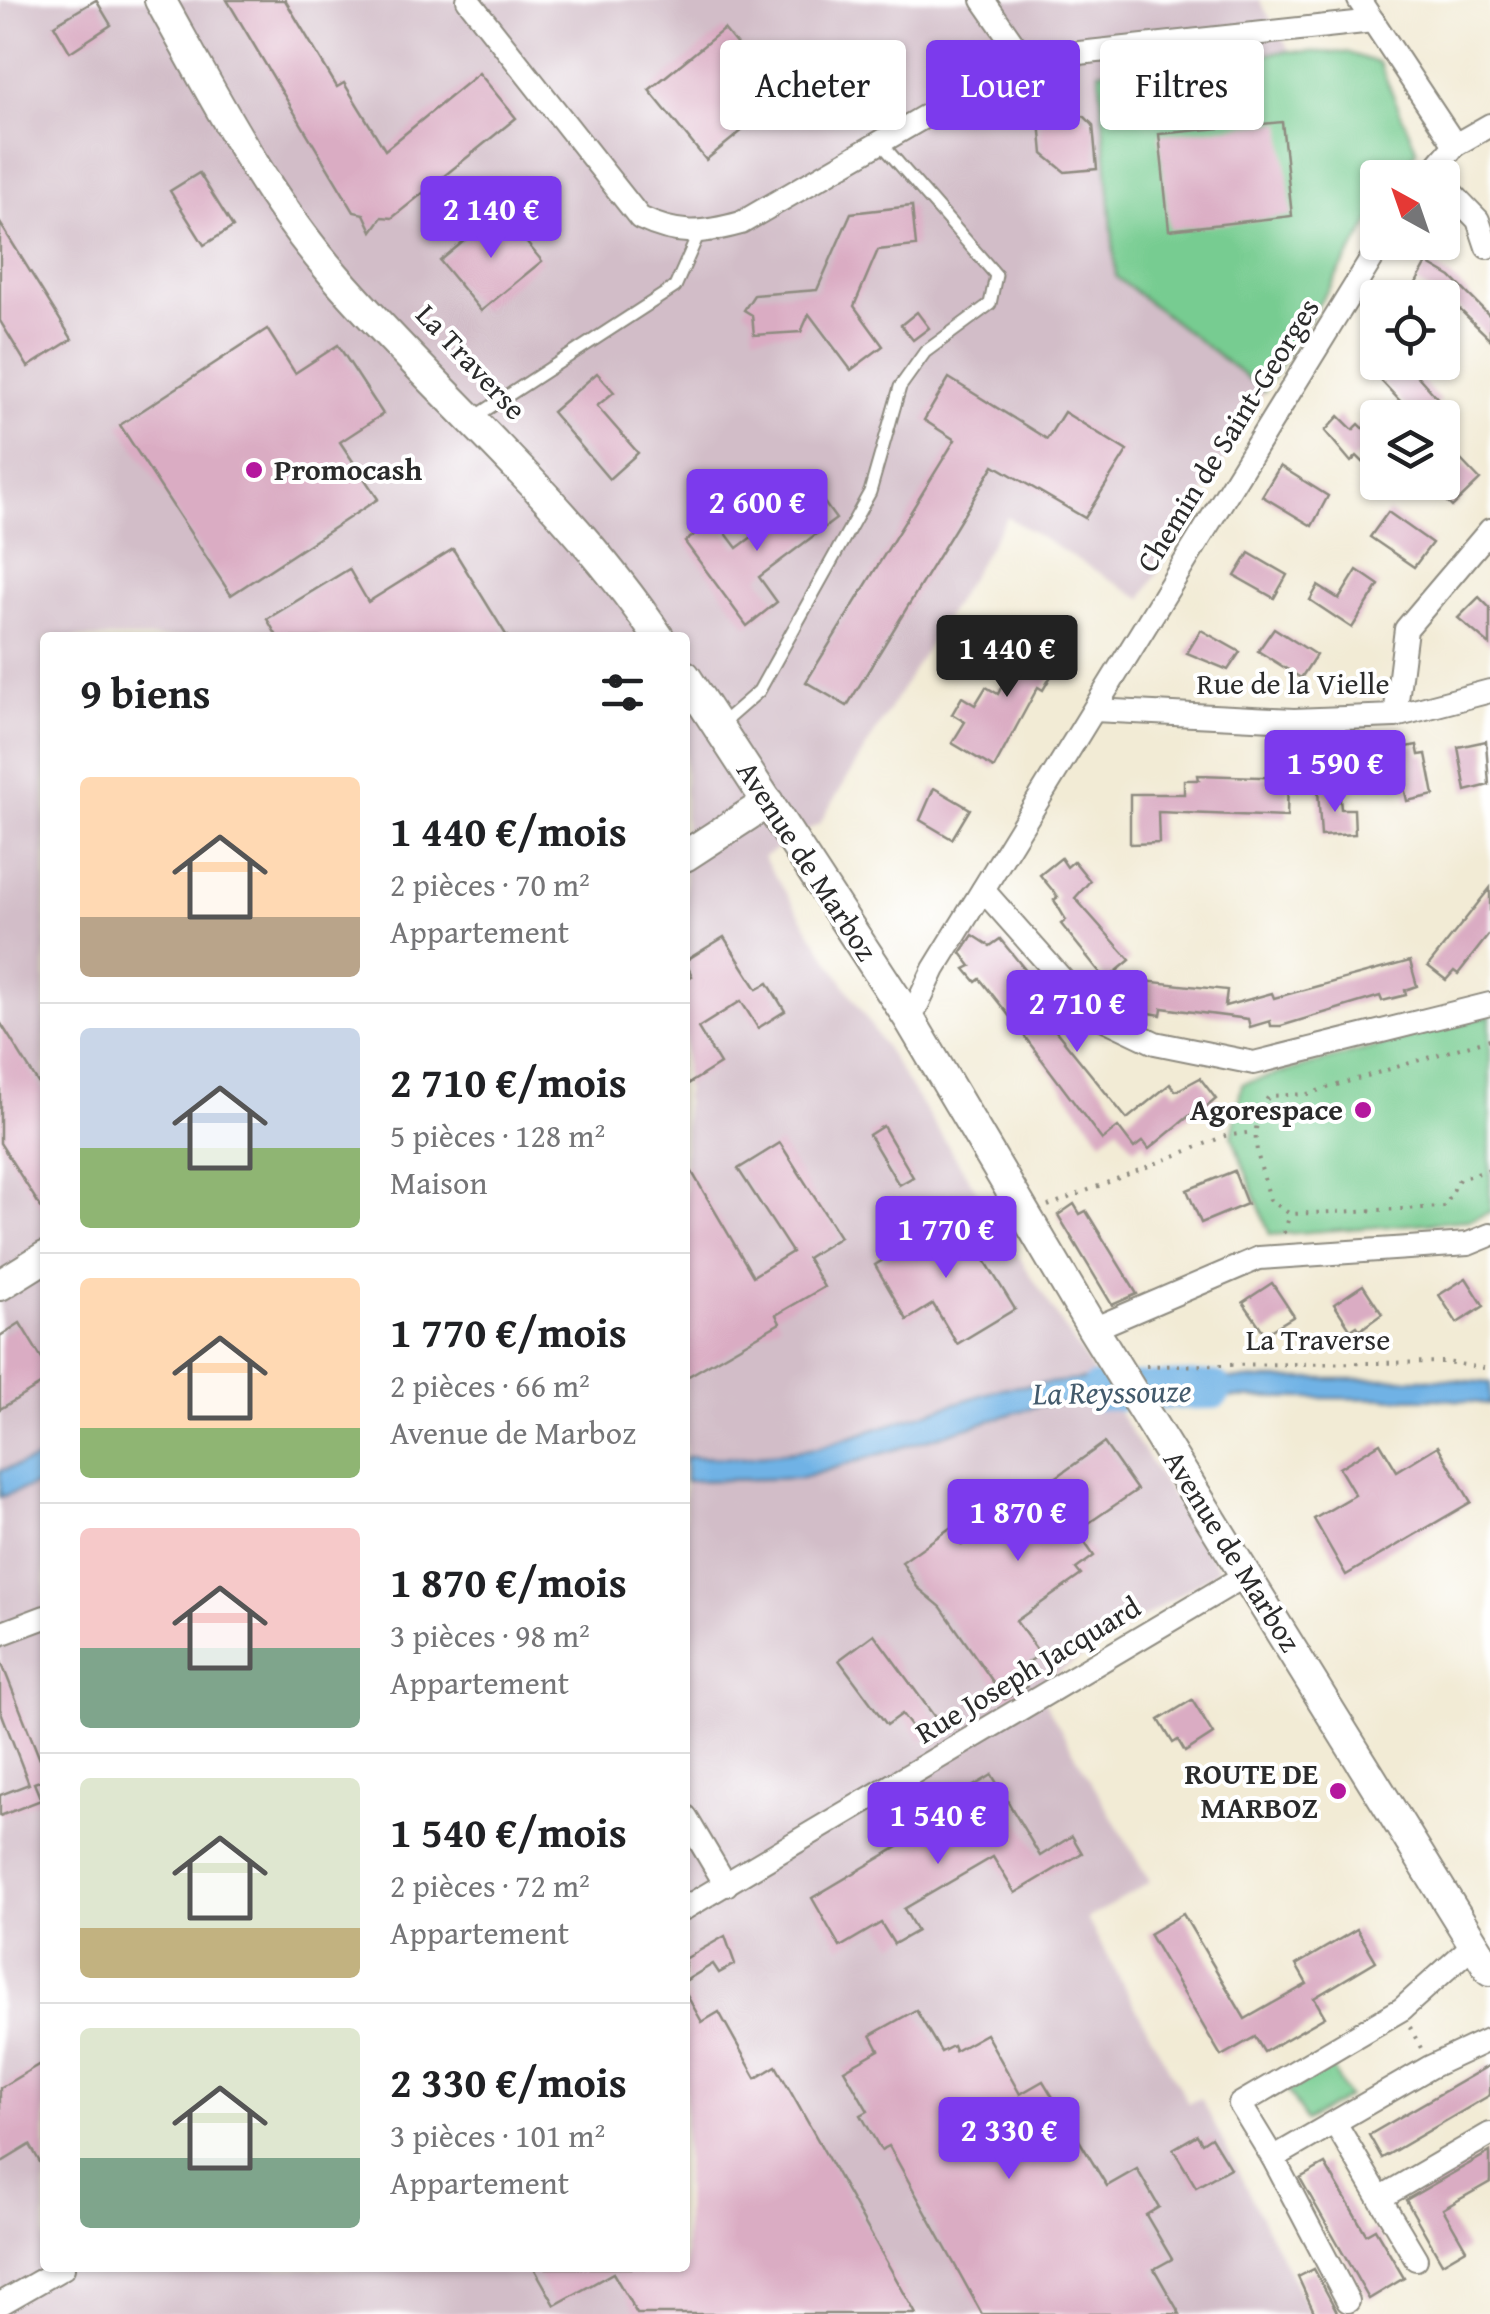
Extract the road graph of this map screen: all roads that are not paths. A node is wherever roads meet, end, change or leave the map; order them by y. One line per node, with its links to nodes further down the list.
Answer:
1 (160, 0): 16 (main road)
2 (468, 0): 13 (street)
3 (983, 0): 5 (street)
4 (1366, 8): 6 (street); 10 (street)
5 (1011, 40)
6 (1080, 51)
7 (926, 115): 9 (street)
8 (1490, 125): 10 (street)
9 (880, 142): 13 (street); 23 (lane)
10 (1455, 145): 11 (street)
11 (1446, 160)
12 (1460, 202): 14 (street)
13 (698, 235): 16 (lane)
14 (1487, 247)
15 (1371, 260): 21 (street, Chemin de Saint-Georges)
16 (470, 421): 18 (main road)
17 (1490, 530): 22 (street)
18 (655, 632)
19 (690, 683): 23 (main road, Avenue de Marboz)
20 (1490, 691): 22 (street, Rue de la Vielle)
21 (1094, 710): 22 (street, Rue de la Vielle); 26 (street, Chemin de Saint-Georges)
22 (1395, 716)
23 (719, 726): 24 (main road, Avenue de Marboz)
24 (768, 802): 25 (main road); 28 (main road, Avenue de Marboz)
25 (690, 853)
26 (984, 890): 27 (street); 28 (street, Chemin de Saint-Georges)
27 (1490, 1004)
28 (910, 1020): 32 (main road, Avenue de Marboz)
29 (1490, 1236): 32 (street)
30 (40, 1260): 31 (main road)
31 (0, 1286)
32 (1092, 1329): 33 (main road, Avenue de Marboz)
33 (1246, 1575): 37 (street, Rue Joseph Jacquard); 39 (main road, Avenue de Marboz)
34 (40, 1619): 35 (street)
35 (0, 1634)
36 (690, 1824): 37 (street)
37 (726, 1885): 38 (street, Rue Joseph Jacquard)
38 (690, 1905)
39 (1482, 1957): 43 (street)
40 (1490, 2039): 41 (street)
41 (1335, 2122): 43 (street); 44 (street)
42 (1490, 2134): 44 (street)
43 (1272, 2158): 47 (street)
44 (1380, 2198): 45 (street)
45 (1416, 2259)
46 (55, 2272): 48 (street)
47 (1348, 2301)
48 (0, 2304)

